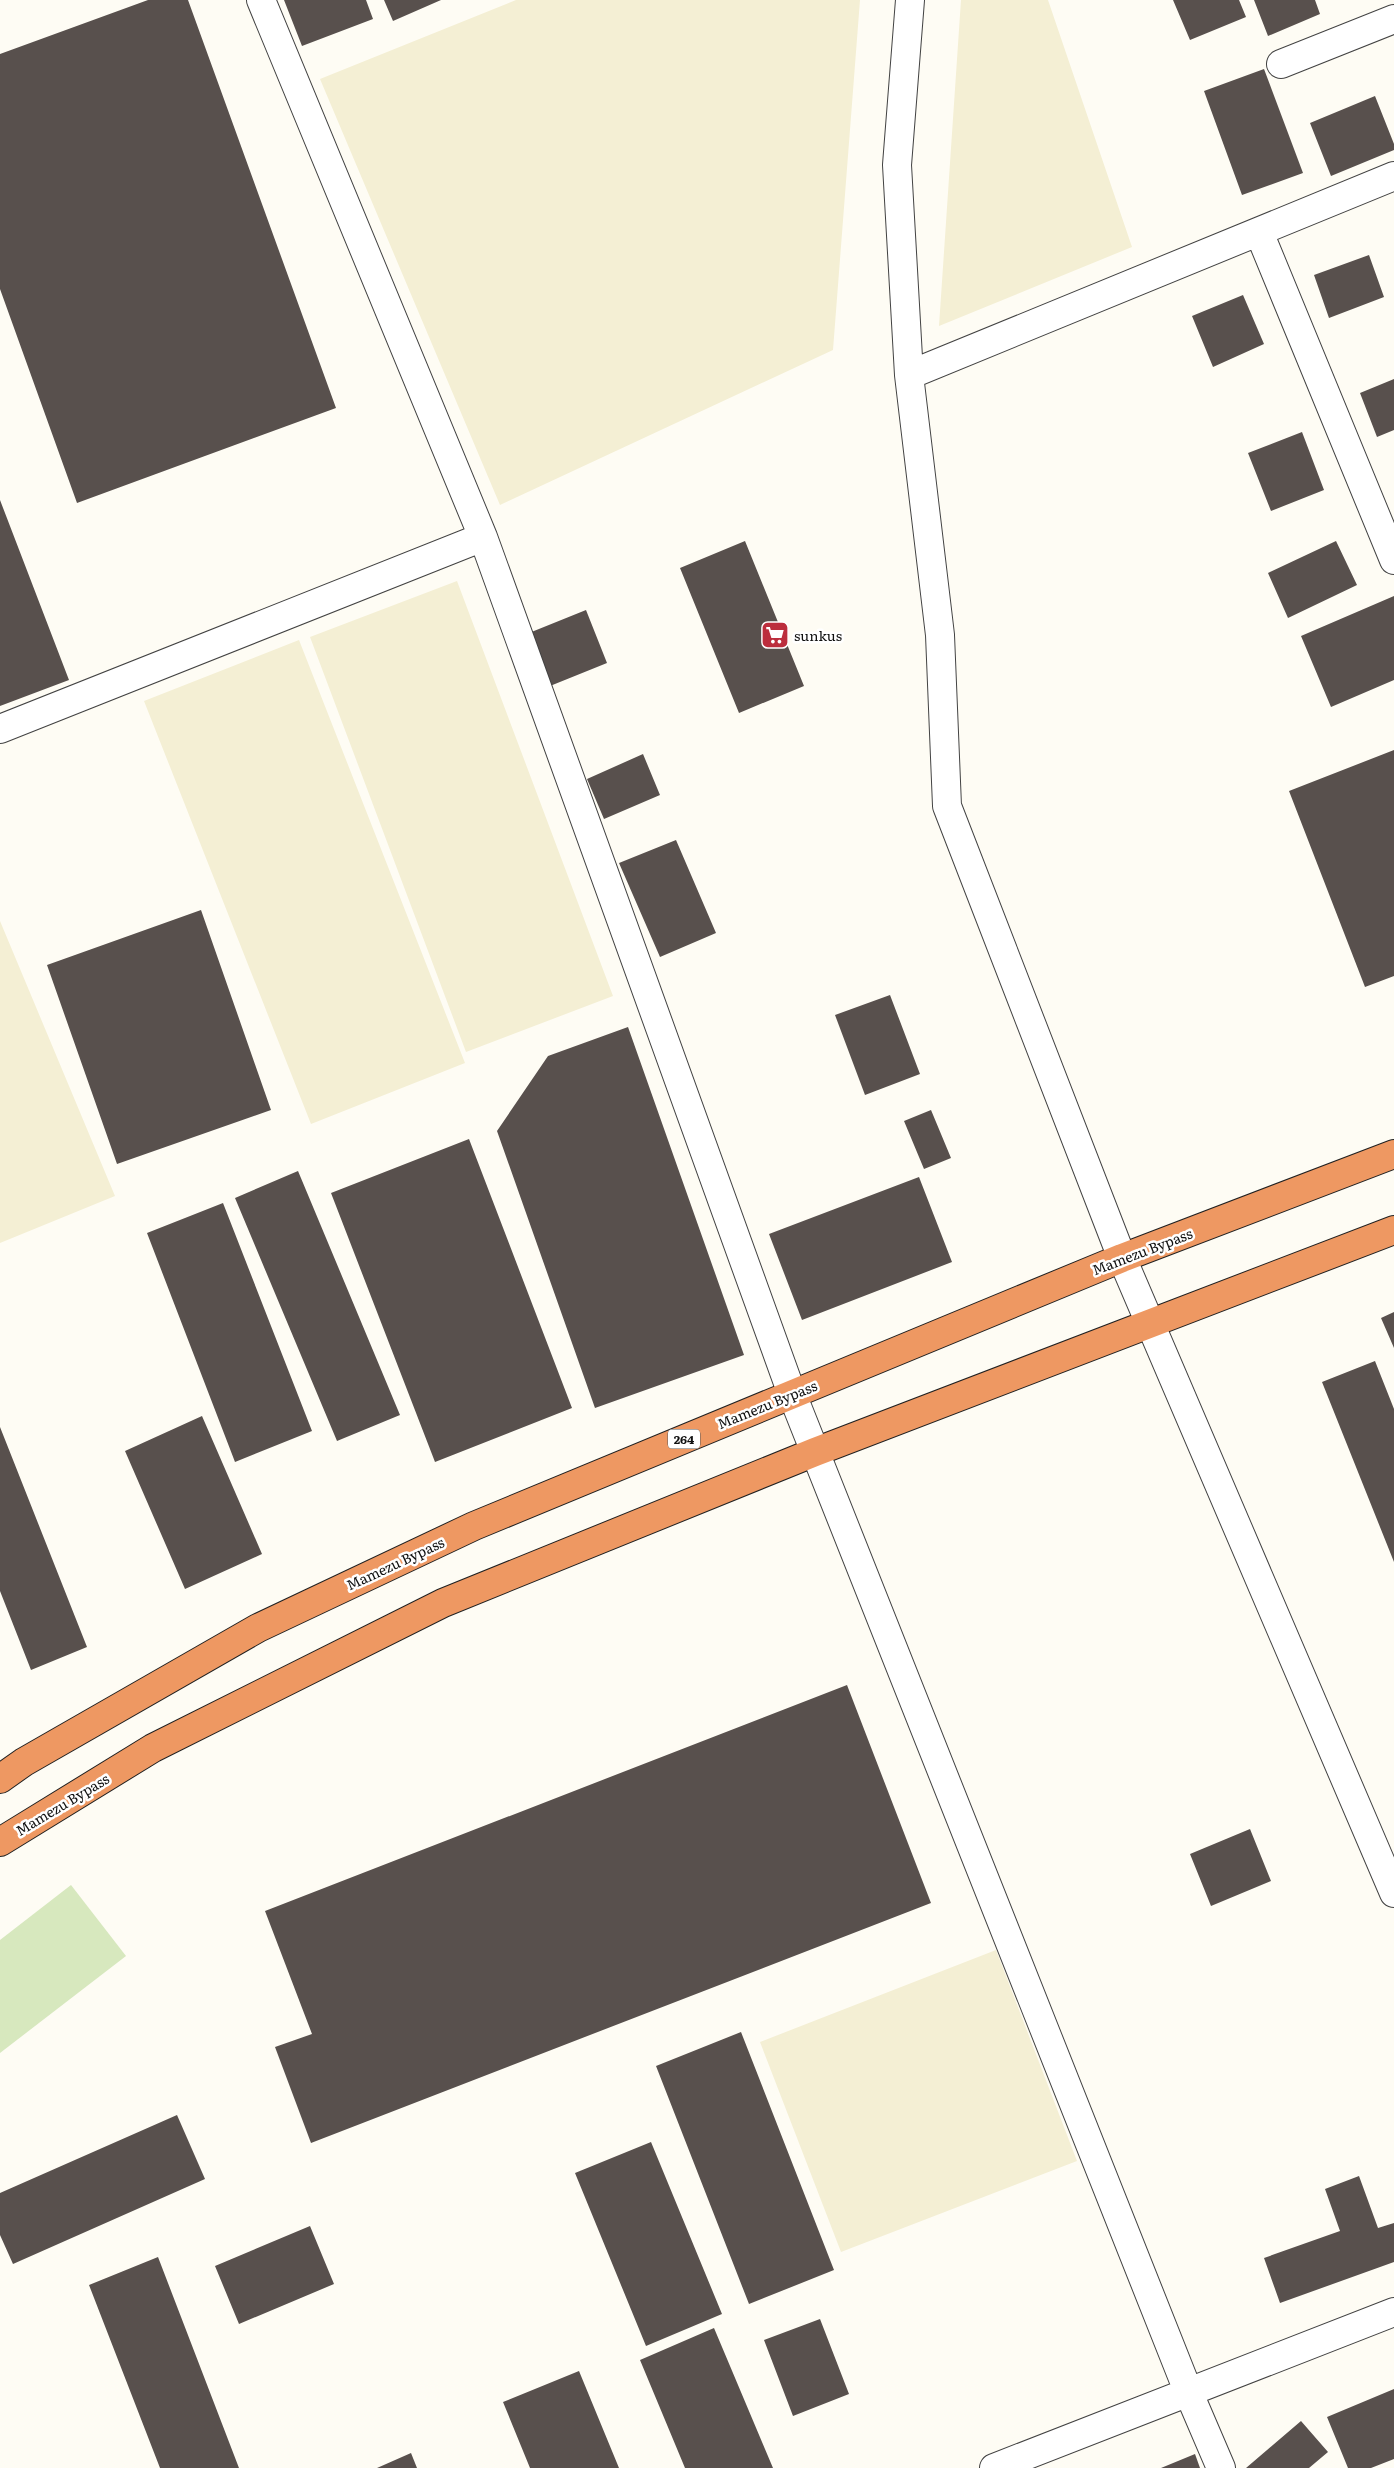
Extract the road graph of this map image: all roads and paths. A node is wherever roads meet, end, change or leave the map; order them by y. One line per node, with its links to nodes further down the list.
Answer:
1 (261, 0): 8 (street)
2 (910, 0): 7 (street)
3 (1394, 19): 4 (street)
4 (1281, 64)
5 (1391, 185): 6 (street)
6 (1259, 232): 7 (street); 9 (street)
7 (910, 375): 13 (street)
8 (483, 537): 10 (street); 15 (street)
9 (1394, 560)
10 (0, 729)
11 (1394, 1154): 13 (highway, Mamezu Bypass / 264)
12 (1394, 1230): 14 (highway, Mamezu Bypass)
13 (1122, 1258): 14 (street); 15 (highway, Mamezu Bypass / 264)
14 (1150, 1324): 16 (highway, Mamezu Bypass); 19 (street)
15 (792, 1394): 16 (street); 17 (highway, Mamezu Bypass / 264)
16 (815, 1452): 18 (highway, Mamezu Bypass); 21 (street)
17 (0, 1779)
18 (0, 1842)
19 (1394, 1893)
20 (1394, 2312): 21 (street)
21 (1188, 2391): 22 (street); 23 (street)
22 (994, 2468)
23 (1221, 2468)

